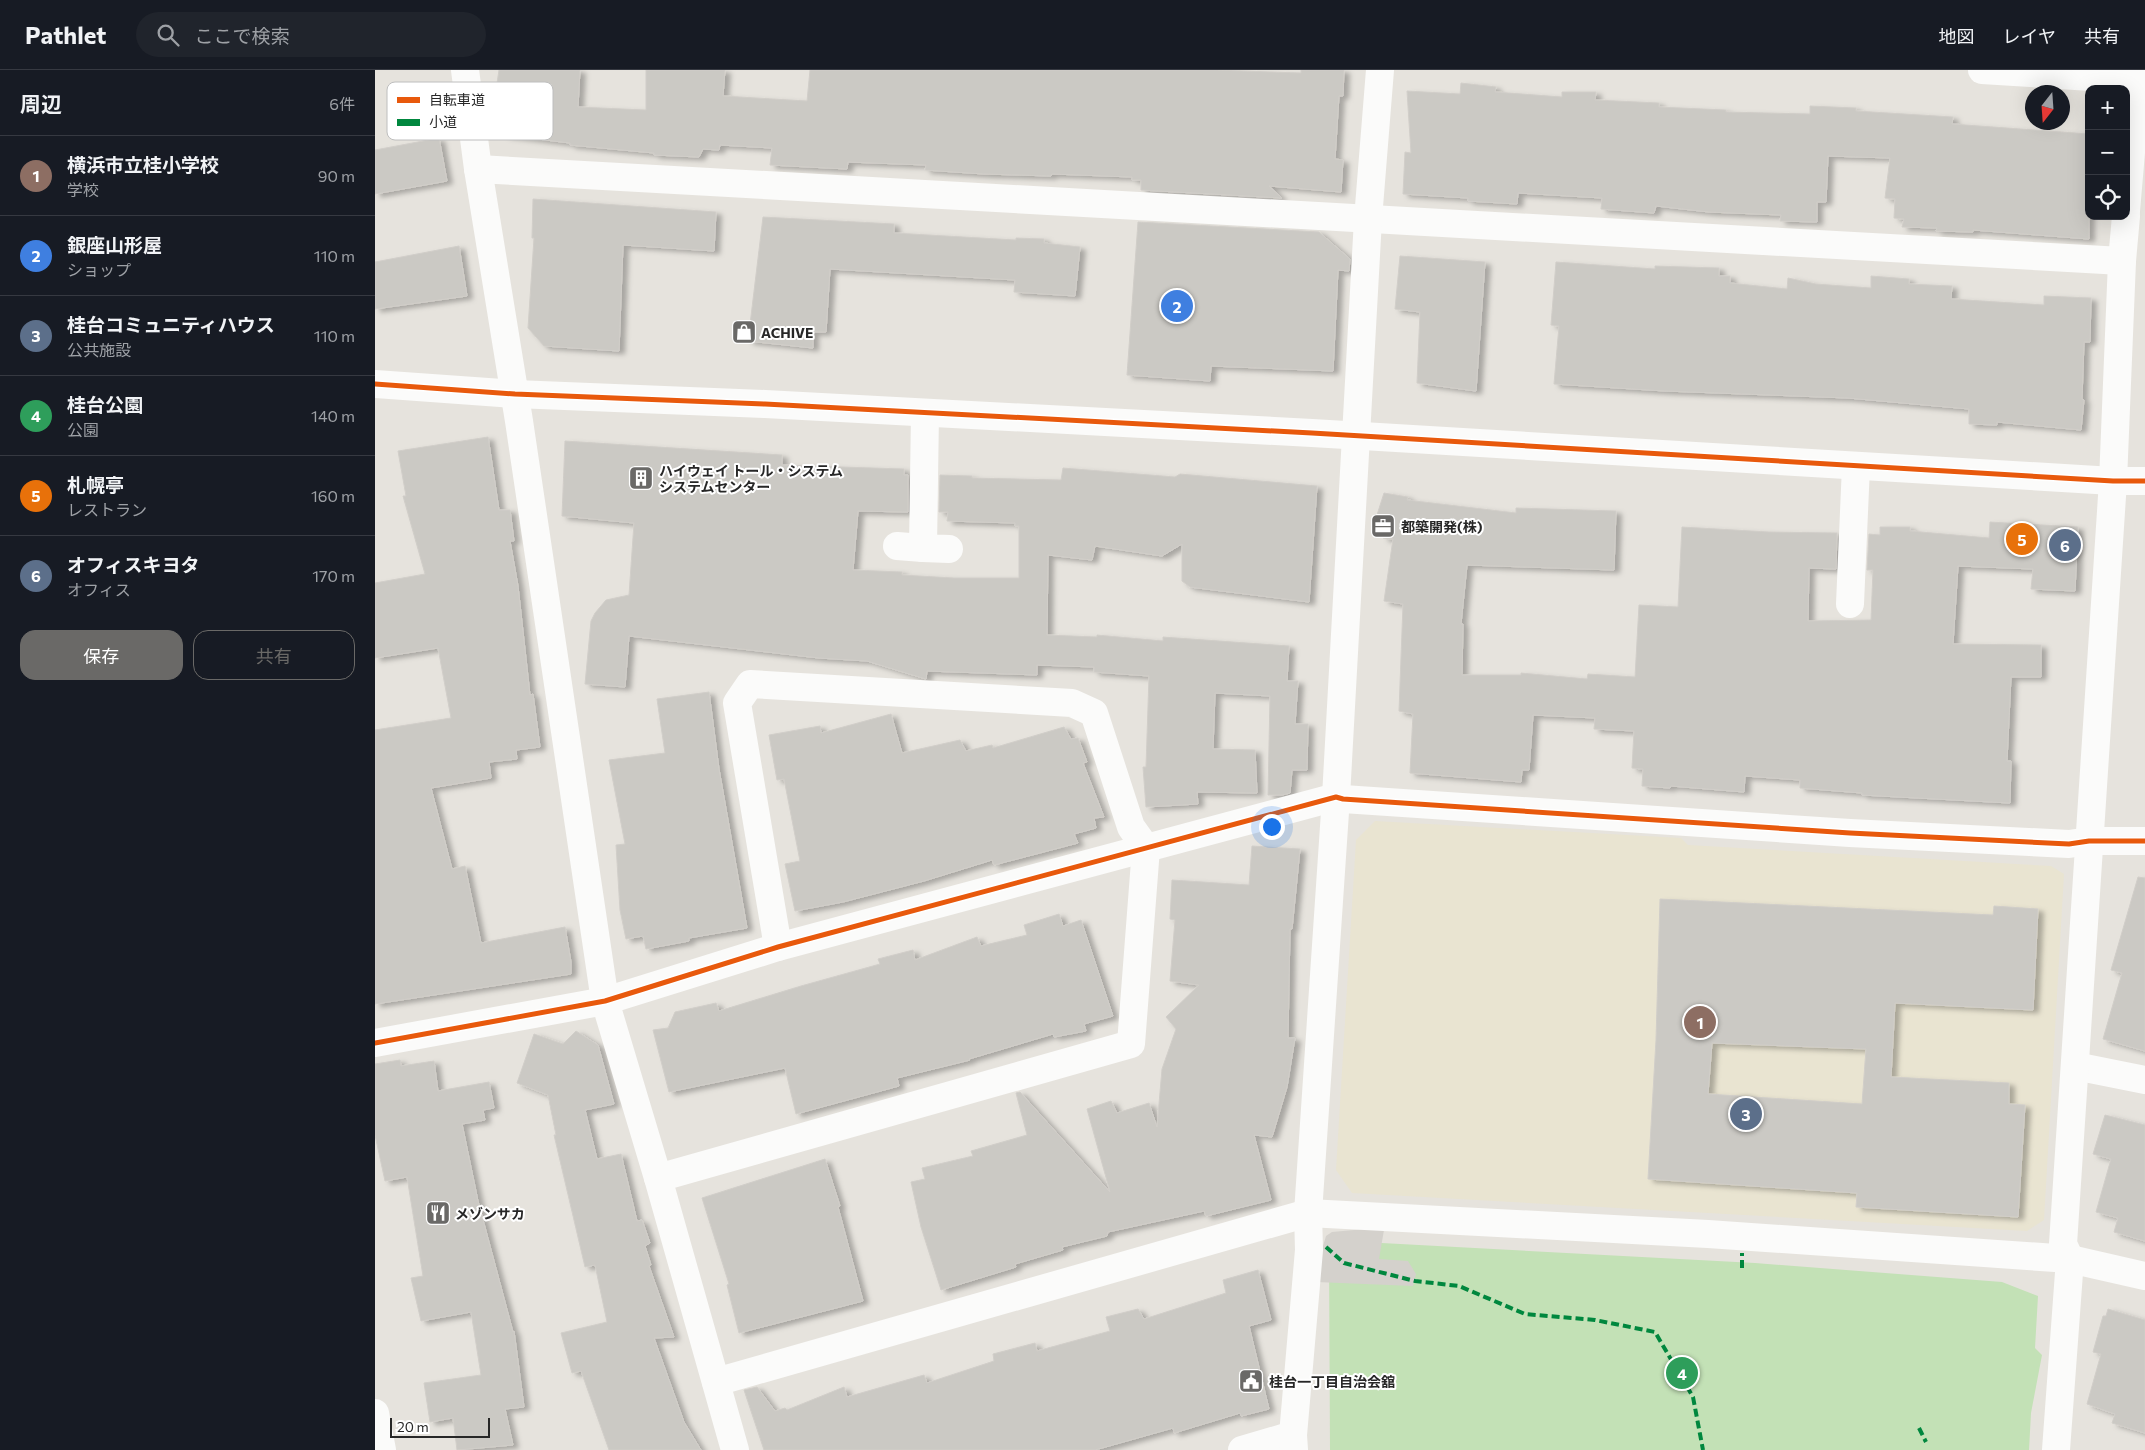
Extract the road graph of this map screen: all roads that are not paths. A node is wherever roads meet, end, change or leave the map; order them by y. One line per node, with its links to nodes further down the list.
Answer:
1 (1380, 70): 7 (street)
2 (1982, 70): 3 (street)
3 (2138, 75): 6 (street)
4 (474, 140): 5 (street)
5 (478, 169): 7 (street); 11 (street)
6 (2129, 175)
7 (1368, 219): 9 (street); 13 (street)
8 (2126, 220): 9 (street)
9 (2122, 261): 15 (street)
10 (375, 384): 11 (street)
11 (515, 394): 12 (street); 24 (street)
12 (925, 413): 13 (street); 17 (street)
13 (1355, 436): 14 (street); 19 (street)
14 (1857, 466): 15 (street); 18 (street)
15 (2113, 481): 16 (street); 20 (street)
16 (2145, 481)
17 (949, 549)
18 (1850, 604)
19 (1336, 797): 20 (street); 22 (street); 29 (street)
20 (2089, 841): 21 (street); 26 (street)
21 (2145, 842)
22 (1145, 848): 23 (street); 23 (street); 28 (street)
23 (778, 947): 24 (street)
24 (605, 1001): 25 (street); 28 (street)
25 (375, 1043)
26 (2075, 1066): 27 (street); 30 (street)
27 (2145, 1080)
28 (658, 1178): 32 (street)
29 (1308, 1213): 30 (street); 32 (street); 34 (street)
30 (2070, 1259): 31 (street); 38 (street)
31 (2145, 1276)
32 (716, 1382): 36 (street)
33 (375, 1413): 35 (street)
34 (1293, 1443): 37 (street)
35 (382, 1450)
36 (735, 1450)
37 (1242, 1450)
38 (2056, 1450)

